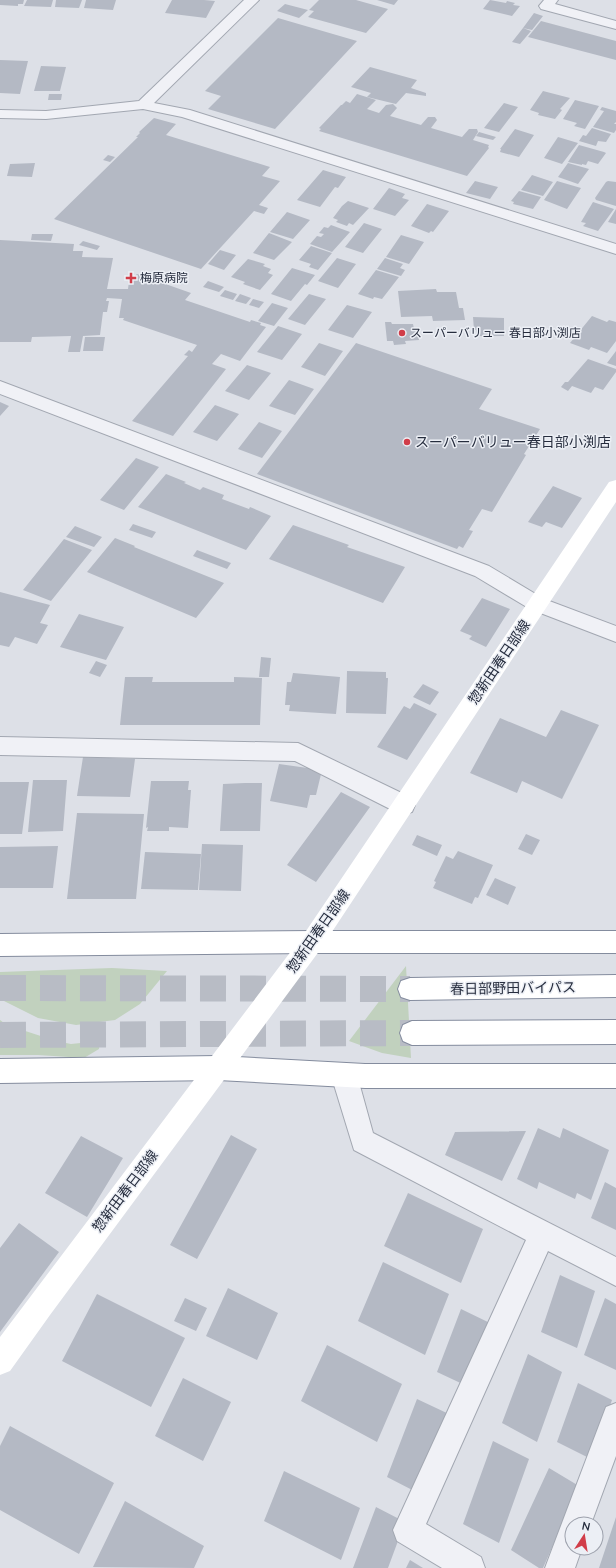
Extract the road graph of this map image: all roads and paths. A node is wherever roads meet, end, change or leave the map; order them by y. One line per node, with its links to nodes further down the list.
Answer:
1 (252, 0): 4 (street)
2 (551, 0): 3 (street)
3 (616, 25)
4 (143, 104): 5 (street); 6 (street)
5 (0, 114)
6 (616, 249)
7 (0, 387): 9 (street)
8 (616, 487): 9 (main road, 惣新田春日部線)
9 (537, 604): 10 (street); 12 (main road, 惣新田春日部線)
10 (616, 634)
11 (0, 746): 12 (street)
12 (404, 805): 13 (main road, 惣新田春日部線)
13 (312, 942): 14 (main road); 15 (main road); 20 (main road, 惣新田春日部線)
14 (616, 942)
15 (0, 945)
16 (616, 986): 17 (main road, 春日部野田バイパス)
17 (410, 989)
18 (616, 1032): 19 (main road)
19 (412, 1033)
20 (218, 1068): 21 (main road); 22 (main road); 26 (main road, 惣新田春日部線)
21 (0, 1071)
22 (344, 1075): 23 (main road); 24 (street)
23 (616, 1076)
24 (542, 1234): 25 (street); 30 (street)
25 (616, 1272)
26 (0, 1361)
27 (616, 1418): 28 (street)
28 (579, 1516)
29 (564, 1556): 31 (street)
30 (470, 1568)
31 (560, 1568)

